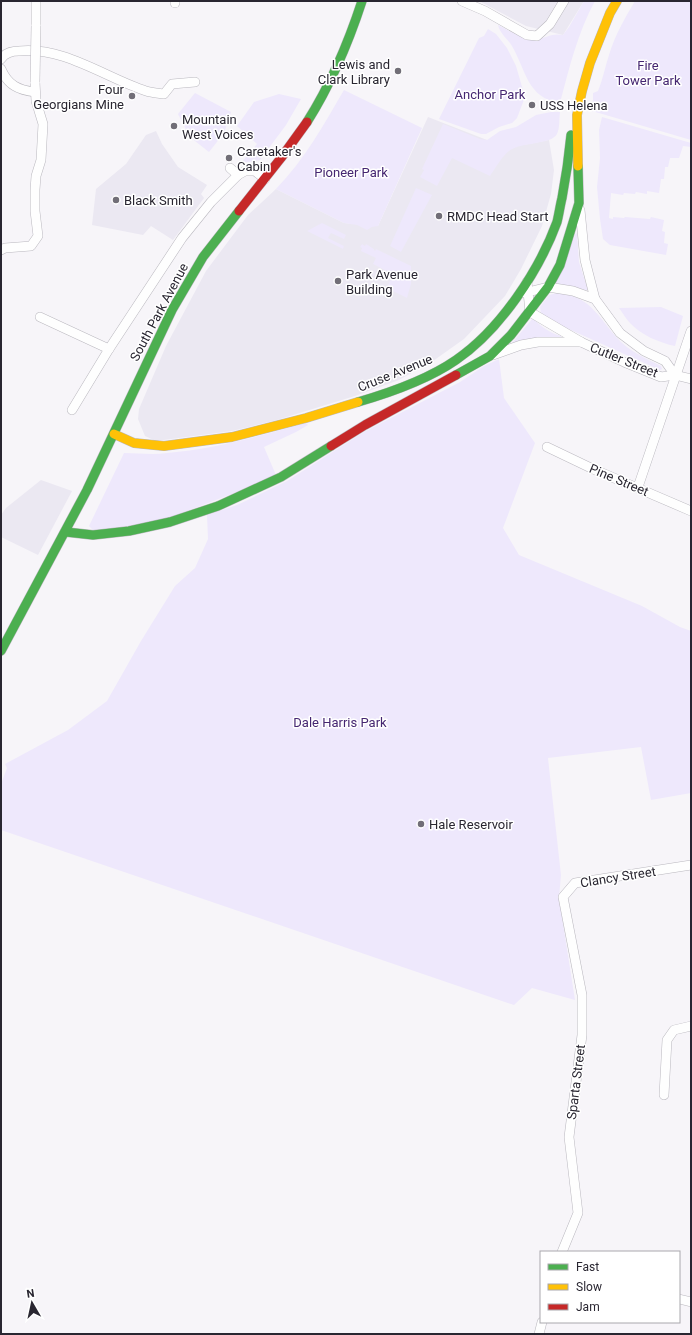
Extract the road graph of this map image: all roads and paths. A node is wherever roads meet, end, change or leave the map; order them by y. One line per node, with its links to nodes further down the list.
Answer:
1 (36, 1): 9 (street, bridge)
2 (362, 1): 13 (street, South Park Avenue)
3 (462, 1): 4 (street)
4 (564, 1)
5 (617, 1): 10 (street)
6 (1, 59): 8 (street)
7 (1, 69): 9 (street)
8 (195, 82)
9 (35, 92): 15 (street)
10 (578, 115): 14 (street); 16 (street, Cruse Avenue)
11 (230, 168): 12 (street)
12 (238, 175): 13 (street); 25 (street)
13 (265, 179): 30 (street, South Park Avenue)
14 (579, 203): 17 (street); 20 (street, Cutler Street)
15 (1, 250)
16 (527, 282): 18 (street); 19 (street, Cruse Avenue)
17 (548, 287): 18 (street); 20 (street); 21 (street)
18 (528, 292): 19 (street); 21 (street)
19 (519, 294): 30 (street, Cruse Avenue)
20 (595, 299): 27 (street, Cutler Street)
21 (530, 312): 24 (street, Cutler Street); 26 (street)
22 (40, 317): 25 (street)
23 (691, 332): 27 (street)
24 (581, 342): 26 (street, Cutler Street); 27 (street, Cutler Street)
25 (109, 349): 29 (street)
26 (490, 356): 34 (street)
27 (675, 376): 28 (street); 32 (street)
28 (691, 379)
29 (72, 410)
30 (114, 434): 34 (street, South Park Avenue)
31 (547, 447): 32 (street, Pine Street)
32 (638, 487): 33 (street, Pine Street)
33 (691, 511)
34 (66, 532): 35 (street, South Park Avenue)
35 (1, 651)
36 (691, 865): 37 (street, Clancy Street)
37 (566, 910): 40 (street, Sparta Street)
38 (691, 1026): 39 (street)
39 (664, 1095)
40 (562, 1251)
41 (680, 1299): 42 (street)
42 (691, 1302)
43 (542, 1323): 44 (street)
44 (539, 1334)

